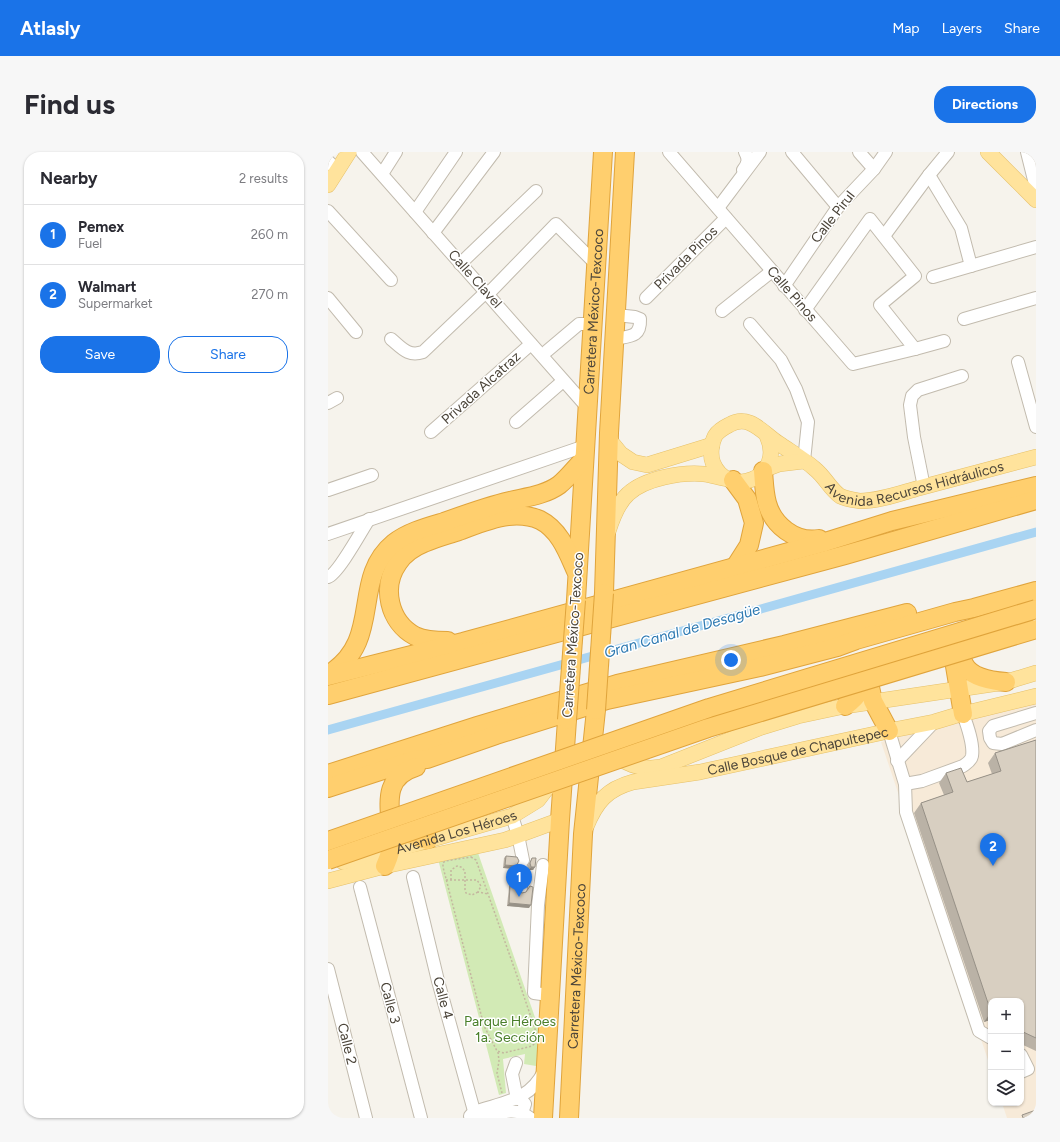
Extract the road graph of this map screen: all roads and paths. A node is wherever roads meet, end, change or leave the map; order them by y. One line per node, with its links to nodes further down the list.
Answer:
1 (349, 152): 18 (main road)
2 (362, 152): 21 (street, Calle Clavel)
3 (396, 152): 21 (street)
4 (456, 152): 31 (street)
5 (494, 152): 34 (street)
6 (603, 152): 37 (highway, Carretera México-Texcoco)
7 (617, 152): 33 (highway)
8 (625, 152): 33 (highway, Carretera México-Texcoco)
9 (669, 152): 28 (street, Calle Pinos)
10 (745, 152): 28 (street)
11 (760, 152): 28 (street)
12 (792, 152): 29 (street)
13 (859, 152): 19 (street)
14 (886, 152): 19 (street, Calle Pirul)
15 (948, 152): 22 (street)
16 (988, 152): 23 (main road)
17 (1027, 152): 20 (street)
18 (333, 166): 24 (main road)
19 (874, 169): 29 (street, Calle Pirul)
20 (1031, 169): 23 (street); 25 (street)
21 (382, 174): 31 (street, Calle Clavel)
22 (929, 175): 35 (street); 39 (street)
23 (1012, 178): 27 (main road)
24 (328, 185)
25 (1036, 188)
26 (536, 191): 38 (street)
27 (1036, 200)
28 (717, 208): 32 (street, Calle Pinos)
29 (838, 208): 43 (street, Calle Pirul)
30 (328, 211): 42 (street)
31 (415, 212): 34 (street, Calle Clavel)
32 (726, 218): 40 (street, Calle Pinos); 46 (street, Privada Pinos)
33 (620, 223): 50 (highway, Carretera México-Texcoco)
34 (433, 233): 38 (street, Calle Clavel)
35 (884, 236): 48 (street); 59 (street)
36 (1036, 247): 39 (street)
37 (595, 263): 44 (street); 52 (highway, Carretera México-Texcoco)
38 (460, 264): 44 (street, Calle Clavel)
39 (971, 266): 41 (street)
40 (772, 271): 43 (street, Calle Pinos); 49 (street)
41 (933, 277)
42 (391, 280)
43 (784, 286): 48 (street, Calle Pinos)
44 (487, 293): 55 (street); 58 (street, Calle Clavel)
45 (328, 298): 54 (street)
46 (646, 298)
47 (1036, 298): 51 (street)
48 (805, 310): 59 (street, Calle Pinos)
49 (722, 311)
50 (616, 315): 56 (highway, Carretera México-Texcoco); 56 (street)
51 (964, 319)
52 (592, 324): 60 (street); 64 (highway, Carretera México-Texcoco)
53 (750, 324): 73 (street)
54 (356, 332)
55 (391, 339)
56 (614, 339): 69 (highway, Carretera México-Texcoco)
57 (944, 340): 59 (street, Calle Pinos)
58 (531, 344): 63 (street, Calle Clavel); 67 (street, Privada Alcatraz)
59 (915, 349)
60 (547, 351)
61 (1018, 362): 66 (street)
62 (962, 376): 78 (street)
63 (563, 381): 64 (street, Calle Clavel); 65 (street)
64 (587, 407): 71 (highway, Carretera México-Texcoco)
65 (516, 422)
66 (1036, 427)
67 (431, 432)
68 (767, 436): 70 (main road, Avenida Recursos Hidráulicos); 73 (main road, Avenida Recursos Hidráulicos); 74 (main road)
69 (609, 437): 70 (main road); 84 (highway, Carretera México-Texcoco)
70 (712, 444): 76 (main road)
71 (585, 452): 81 (street); 86 (highway, Carretera México-Texcoco); 98 (highway)
72 (1036, 457): 78 (main road, Avenida Recursos Hidráulicos)
73 (804, 461): 74 (main road); 78 (main road, Avenida Recursos Hidráulicos)
74 (764, 470): 76 (main road); 83 (highway)
75 (372, 475): 79 (street)
76 (732, 480): 84 (main road); 85 (highway)
77 (1036, 486): 83 (highway)
78 (924, 487)
79 (328, 490)
80 (1036, 500): 101 (highway)
81 (369, 519): 82 (street); 87 (street)
82 (328, 534)
83 (849, 534): 85 (highway)
84 (607, 537): 107 (highway, Carretera México-Texcoco, bridge)
85 (734, 567): 93 (highway)
86 (578, 574): 93 (highway); 113 (highway, Carretera México-Texcoco, bridge)
87 (328, 577)
88 (1036, 578): 114 (highway)
89 (1036, 591): 90 (highway)
90 (974, 608): 94 (highway); 95 (highway)
91 (1036, 609): 123 (highway, bridge)
92 (1036, 629): 125 (highway, bridge)
93 (463, 642): 98 (highway)
94 (955, 642): 99 (highway); 100 (highway)
95 (837, 647): 96 (highway); 111 (highway)
96 (867, 669): 103 (highway); 104 (highway)
97 (1036, 673): 99 (main road, Calle Bosque de Chapultepec)
98 (328, 675)
99 (1006, 682): 100 (main road, Calle Bosque de Chapultepec)
100 (959, 688): 103 (main road, Calle Bosque de Chapultepec); 106 (highway)
101 (328, 695)
102 (1036, 696): 106 (main road, Calle Bosque de Chapultepec)
103 (873, 702): 104 (main road, Calle Bosque de Chapultepec); 110 (highway)
104 (845, 706): 107 (main road, Calle Bosque de Chapultepec)
105 (1036, 713): 109 (street)
106 (963, 714): 108 (main road, Calle Bosque de Chapultepec); 115 (street)
107 (596, 715): 120 (highway, Carretera México-Texcoco)
108 (934, 722): 110 (main road, Calle Bosque de Chapultepec); 112 (street)
109 (1036, 730)
110 (889, 731): 112 (street); 120 (main road, Calle Bosque de Chapultepec)
111 (427, 759): 116 (highway); 117 (highway)
112 (897, 761): 115 (street)
113 (564, 765): 118 (main road, Avenida Los Héroes); 119 (highway, Carretera México-Texcoco)
114 (328, 774)
115 (905, 784): 139 (street)
116 (328, 788)
117 (389, 812): 122 (highway); 124 (highway)
118 (512, 816): 121 (street); 122 (main road, Avenida Los Héroes)
119 (560, 820): 121 (main road, Avenida Los Héroes); 126 (highway, Carretera México-Texcoco)
120 (583, 834): 154 (highway, Carretera México-Texcoco)
121 (518, 835): 124 (main road, Avenida Los Héroes); 126 (street)
122 (428, 840): 124 (main road, Avenida Los Héroes)
123 (328, 841)
124 (388, 858): 127 (main road, Avenida Los Héroes); 132 (main road, Avenida Los Héroes)
125 (328, 860)
126 (536, 865): 134 (street); 138 (highway, Carretera México-Texcoco); 138 (street)
127 (328, 866)
128 (413, 877): 148 (street, Calle 4)
129 (446, 880): 130 (path); 136 (path); 140 (path)
130 (451, 880): 131 (path); 131 (path)
131 (465, 880): 135 (path); 135 (path)
132 (328, 881)
133 (360, 887): 150 (street, Calle 3)
134 (521, 888)
135 (478, 892): 136 (path)
136 (488, 894): 140 (path)
137 (328, 969): 149 (street, Calle 2)
138 (549, 995): 143 (highway, Carretera México-Texcoco)
139 (988, 1036)
140 (498, 1052): 146 (path)
141 (1024, 1061): 144 (street)
142 (516, 1063): 145 (street)
143 (545, 1070): 145 (street); 153 (highway, Carretera México-Texcoco)
144 (1024, 1071)
145 (517, 1099): 146 (street); 147 (street)
146 (504, 1102): 148 (street)
147 (519, 1112): 151 (street); 152 (street)
148 (473, 1116)
149 (366, 1118)
150 (420, 1118)
151 (485, 1118)
152 (530, 1118)
153 (543, 1118)
154 (569, 1118)

